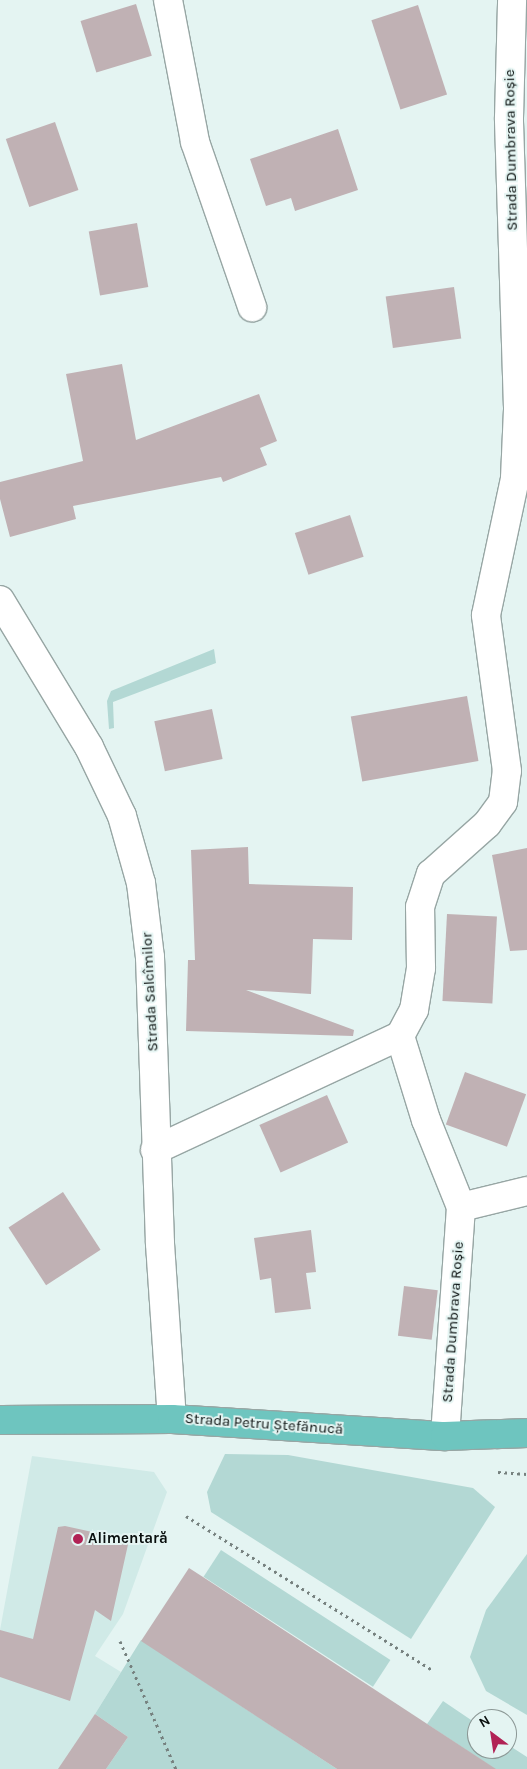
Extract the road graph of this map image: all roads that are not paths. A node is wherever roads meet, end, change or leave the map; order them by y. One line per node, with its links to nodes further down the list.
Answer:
1 (168, 0): 3 (street)
2 (512, 0): 5 (street, Strada Dumbrava Roșie)
3 (252, 307)
4 (0, 600): 6 (street, Strada Salcîmilor)
5 (400, 1036): 6 (street); 8 (street, Strada Dumbrava Roșie)
6 (156, 1150): 9 (street, Strada Salcîmilor)
7 (527, 1191): 8 (street)
8 (461, 1207): 12 (street, Strada Dumbrava Roșie)
9 (172, 1419): 10 (main road, Strada Petru Ștefănucă); 12 (main road, Strada Petru Ștefănucă)
10 (0, 1420)
11 (527, 1433): 12 (main road, Strada Petru Ștefănucă)
12 (445, 1436)

